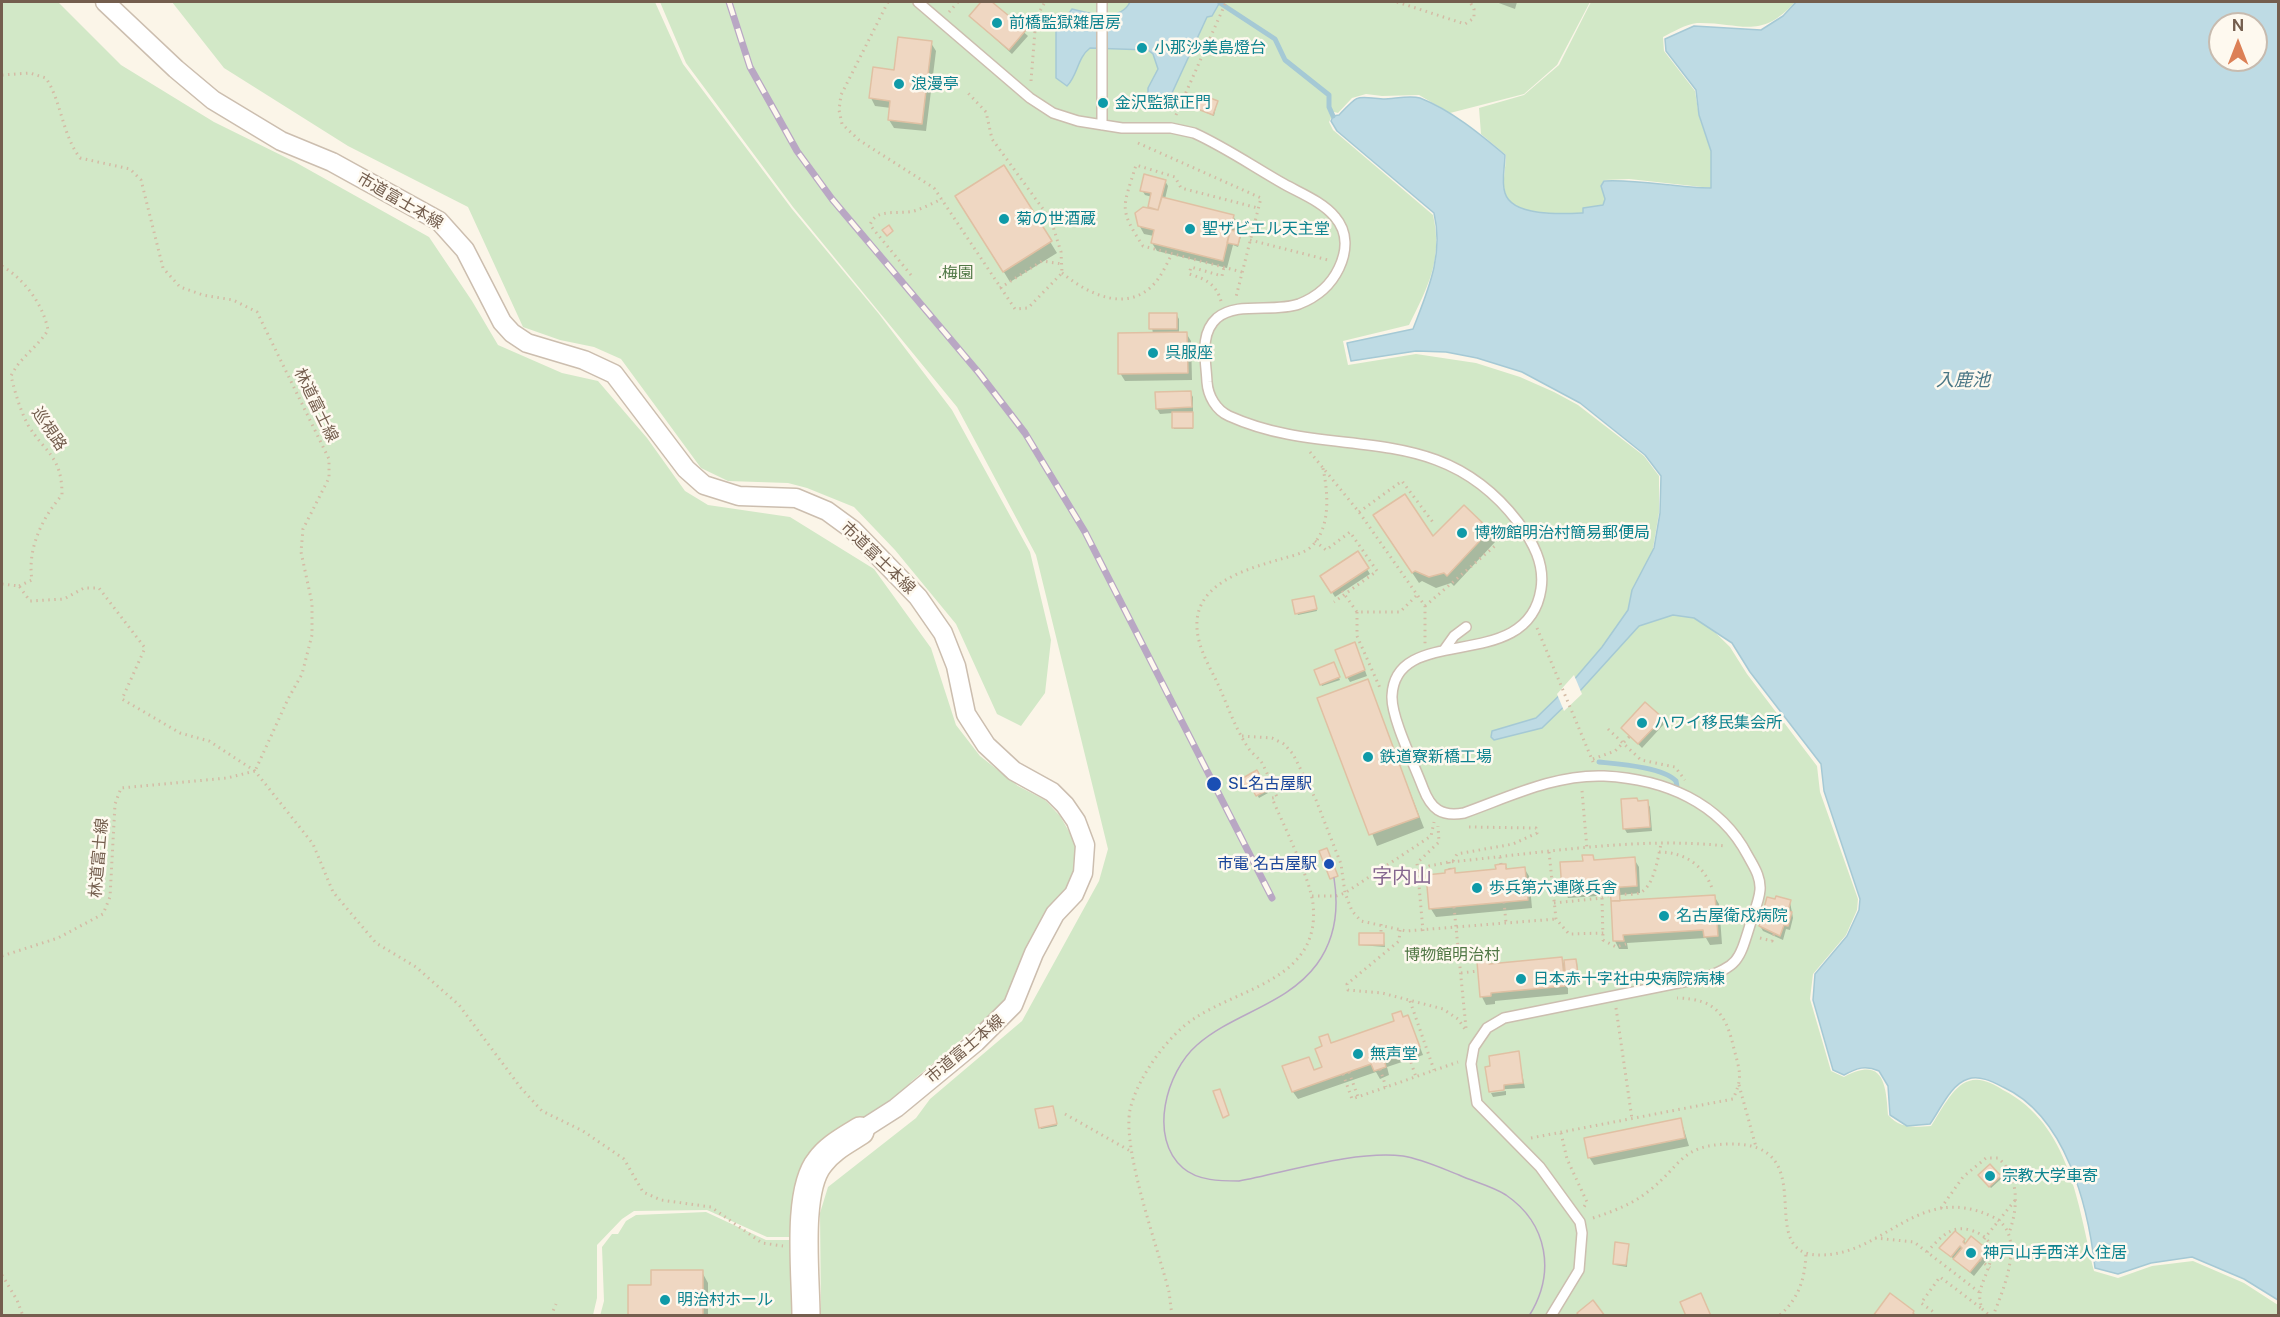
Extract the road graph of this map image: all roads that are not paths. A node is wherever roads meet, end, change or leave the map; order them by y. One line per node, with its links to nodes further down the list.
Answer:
1 (105, 2): 7 (street, 市道富士本線)
2 (918, 2): 4 (lane)
3 (1103, 6): 4 (lane)
4 (1102, 124): 6 (lane)
5 (1466, 627): 6 (lane)
6 (1444, 650): 9 (lane)
7 (860, 1131): 8 (street, 市道富士本線)
8 (806, 1316)
9 (1551, 1316)

